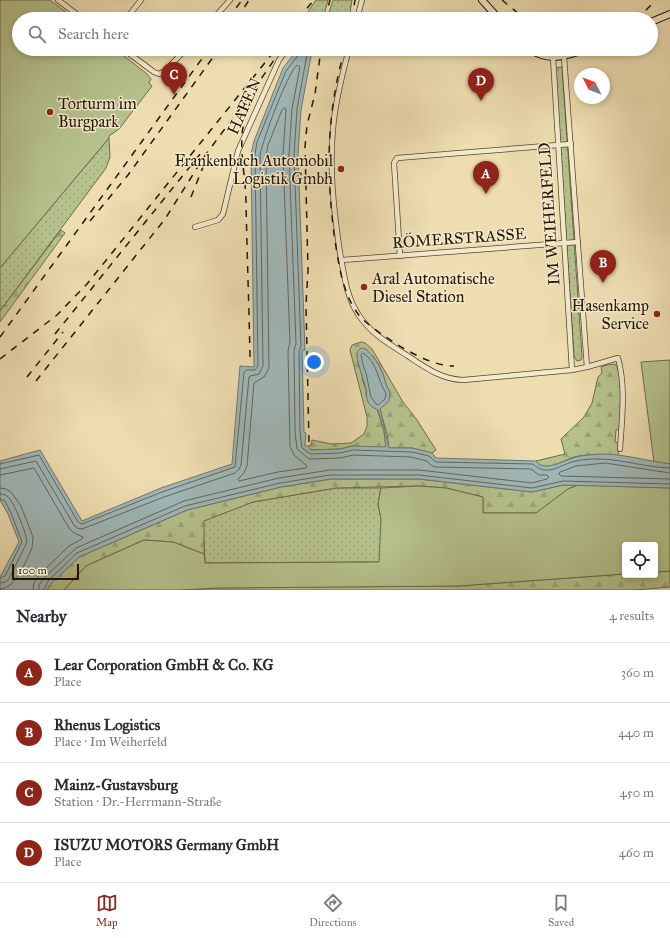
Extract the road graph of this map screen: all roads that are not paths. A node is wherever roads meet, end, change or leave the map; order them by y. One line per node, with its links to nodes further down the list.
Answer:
1 (58, 0): 6 (street)
2 (141, 0): 7 (street)
3 (230, 0): 8 (street)
4 (362, 0): 9 (street)
5 (482, 0): 10 (main road)
6 (74, 12)
7 (132, 12)
8 (219, 12)
9 (359, 12)
10 (493, 12)
11 (670, 14): 12 (main road)
12 (658, 19)
13 (132, 56): 14 (street)
14 (179, 56)
15 (282, 56): 22 (street, HAFEN)
16 (346, 56): 26 (street)
17 (548, 56): 18 (main road)
18 (553, 57): 19 (main road); 21 (street, IM WEIHERFELD)
19 (564, 57): 20 (street, IM WEIHERFELD)
20 (571, 144): 21 (street); 23 (street, IM WEIHERFELD)
21 (558, 145): 24 (street, IM WEIHERFELD); 25 (street)
22 (194, 227)
23 (578, 242): 24 (street, RÖMERSTRASSE); 27 (street, IM WEIHERFELD)
24 (564, 244): 25 (street, RÖMERSTRASSE); 28 (street, IM WEIHERFELD)
25 (400, 256): 26 (street, RÖMERSTRASSE)
26 (342, 260): 28 (street)
27 (587, 367): 28 (street); 29 (street)
28 (572, 370)
29 (620, 448)

